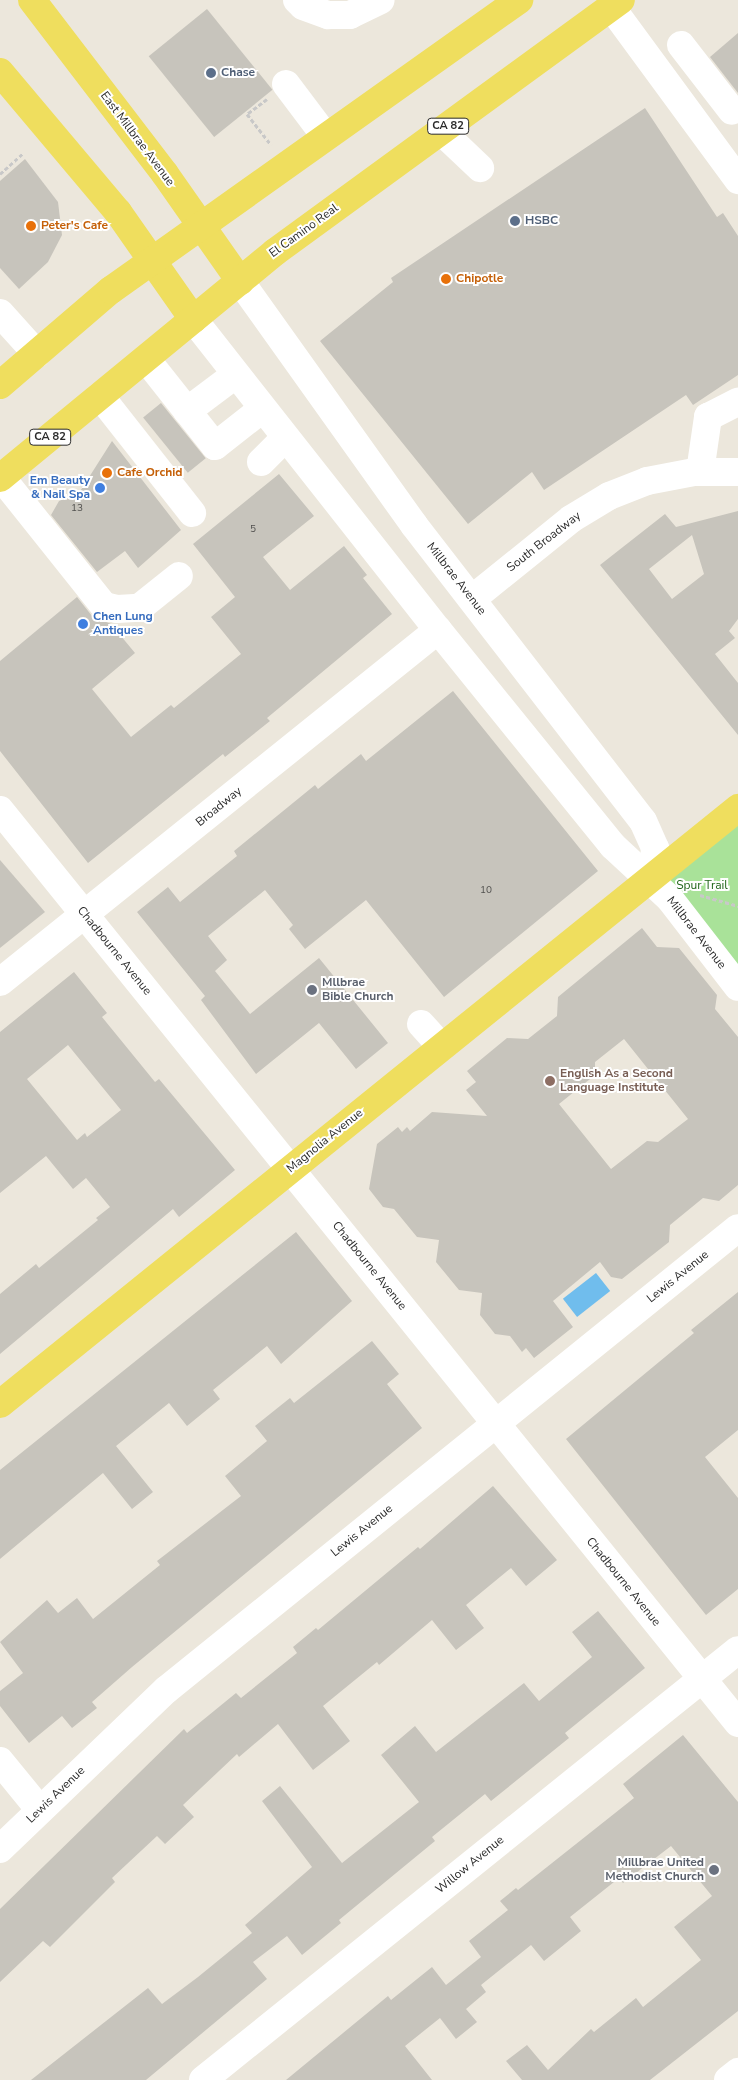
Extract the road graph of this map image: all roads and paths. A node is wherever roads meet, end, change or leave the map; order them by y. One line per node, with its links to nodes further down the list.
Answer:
1 (32, 0): 17 (main road, East Millbrae Avenue)
2 (297, 0): 4 (street)
3 (519, 0): 11 (main road)
4 (377, 3)
5 (616, 4): 10 (main road, El Camino Real / CA 82); 15 (street)
6 (681, 45): 9 (street)
7 (0, 72): 18 (main road)
8 (279, 89): 11 (street); 13 (path)
9 (732, 111)
10 (441, 131): 14 (street); 19 (main road, El Camino Real / CA 82)
11 (326, 137): 13 (main road)
12 (23, 153): 16 (path)
13 (287, 166): 17 (main road)
14 (480, 168)
15 (736, 172)
16 (0, 174)
17 (202, 227): 18 (main road); 19 (main road, East Millbrae Avenue)
18 (152, 261): 21 (main road); 22 (main road)
19 (240, 281): 21 (main road, El Camino Real / CA 82); 37 (street, Millbrae Avenue)
20 (0, 313): 22 (street)
21 (193, 319): 23 (main road, El Camino Real / CA 82); 24 (street, Millbrae Avenue)
22 (37, 354): 25 (main road)
23 (146, 359): 26 (main road, El Camino Real / CA 82); 29 (street)
24 (235, 375): 28 (street, Millbrae Avenue); 29 (street)
25 (0, 386)
26 (100, 396): 34 (main road, El Camino Real / CA 82); 35 (street)
27 (738, 402): 32 (street)
28 (262, 409): 29 (street); 30 (street, Millbrae Avenue)
29 (187, 411)
30 (285, 438): 31 (street); 38 (street, Millbrae Avenue)
31 (260, 462)
32 (700, 472): 33 (street, South Broadway); 37 (street, South Broadway)
33 (738, 472)
34 (1, 478): 36 (street)
35 (192, 513)
36 (179, 576)
37 (472, 599): 41 (street, Millbrae Avenue)
38 (438, 630): 41 (street, Millbrae Avenue); 42 (street, Broadway)
39 (738, 808): 41 (main road, Magnolia Avenue)
40 (0, 810): 42 (street, Chadbourne Avenue)
41 (652, 880): 44 (street, Millbrae Avenue); 46 (main road, Magnolia Avenue)
42 (84, 914): 43 (street, Broadway); 47 (street, Chadbourne Avenue)
43 (0, 982)
44 (738, 987)
45 (422, 1024): 46 (street)
46 (442, 1047): 47 (main road, Magnolia Avenue)
47 (290, 1168): 49 (main road, Magnolia Avenue); 50 (street, Chadbourne Avenue)
48 (738, 1228): 50 (street, Lewis Avenue)
49 (0, 1404)
50 (496, 1423): 52 (street, Chadbourne Avenue); 55 (street, Lewis Avenue)
51 (738, 1650): 52 (street, Willow Avenue)
52 (702, 1679): 53 (street, Chadbourne Avenue); 58 (street, Willow Avenue)
53 (738, 1724)
54 (0, 1761): 55 (street)
55 (40, 1810): 56 (street, Lewis Avenue)
56 (0, 1849)
57 (738, 2072): 59 (street)
58 (203, 2080)
59 (728, 2080)

